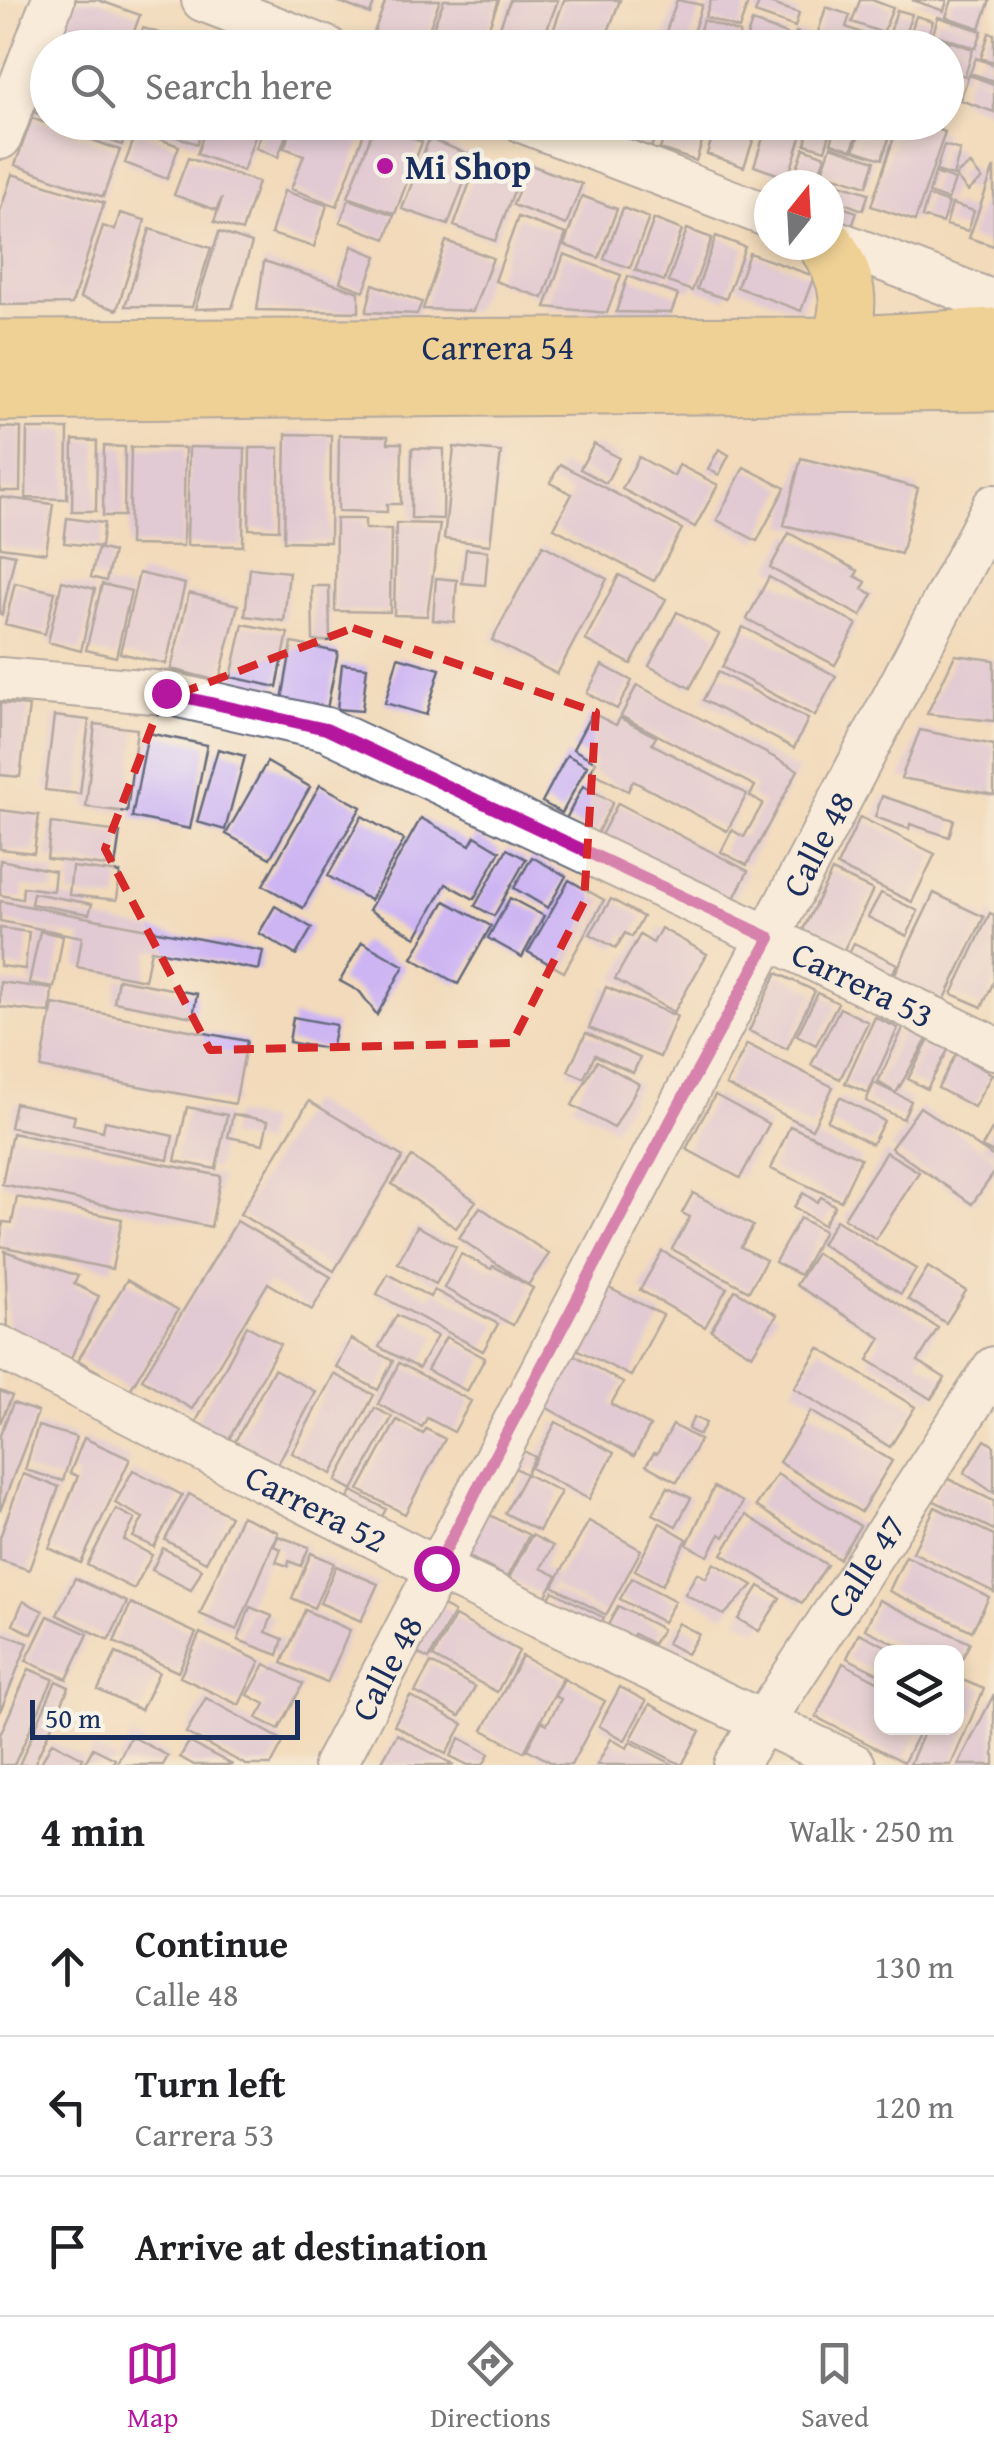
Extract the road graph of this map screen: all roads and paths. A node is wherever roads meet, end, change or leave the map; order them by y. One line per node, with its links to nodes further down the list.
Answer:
1 (53, 0): 3 (street)
2 (203, 0): 4 (street)
3 (41, 30)
4 (281, 30)
5 (30, 60): 6 (street)
6 (0, 138)
7 (571, 140): 8 (street)
8 (754, 210)
9 (844, 248): 11 (street)
10 (836, 260): 13 (main road)
11 (994, 302)
12 (994, 336): 13 (main road, Carrera 54)
13 (837, 345): 14 (main road, Carrera 54)
14 (0, 348)
15 (994, 383): 16 (main road, Carrera 54)
16 (0, 393)
17 (994, 506): 19 (street, Calle 48)
18 (0, 679): 19 (street, Carrera 53)
19 (770, 938): 20 (street, Carrera 53); 23 (street, Calle 48)
20 (994, 1048)
21 (0, 1347): 23 (street, Carrera 52)
22 (994, 1368): 24 (street, Calle 47)
23 (436, 1568): 24 (street, Carrera 52); 25 (street, Calle 48)
24 (764, 1720): 26 (street, Calle 47); 27 (street, Carrera 52)
25 (335, 1765)
26 (735, 1765)
27 (854, 1765)

